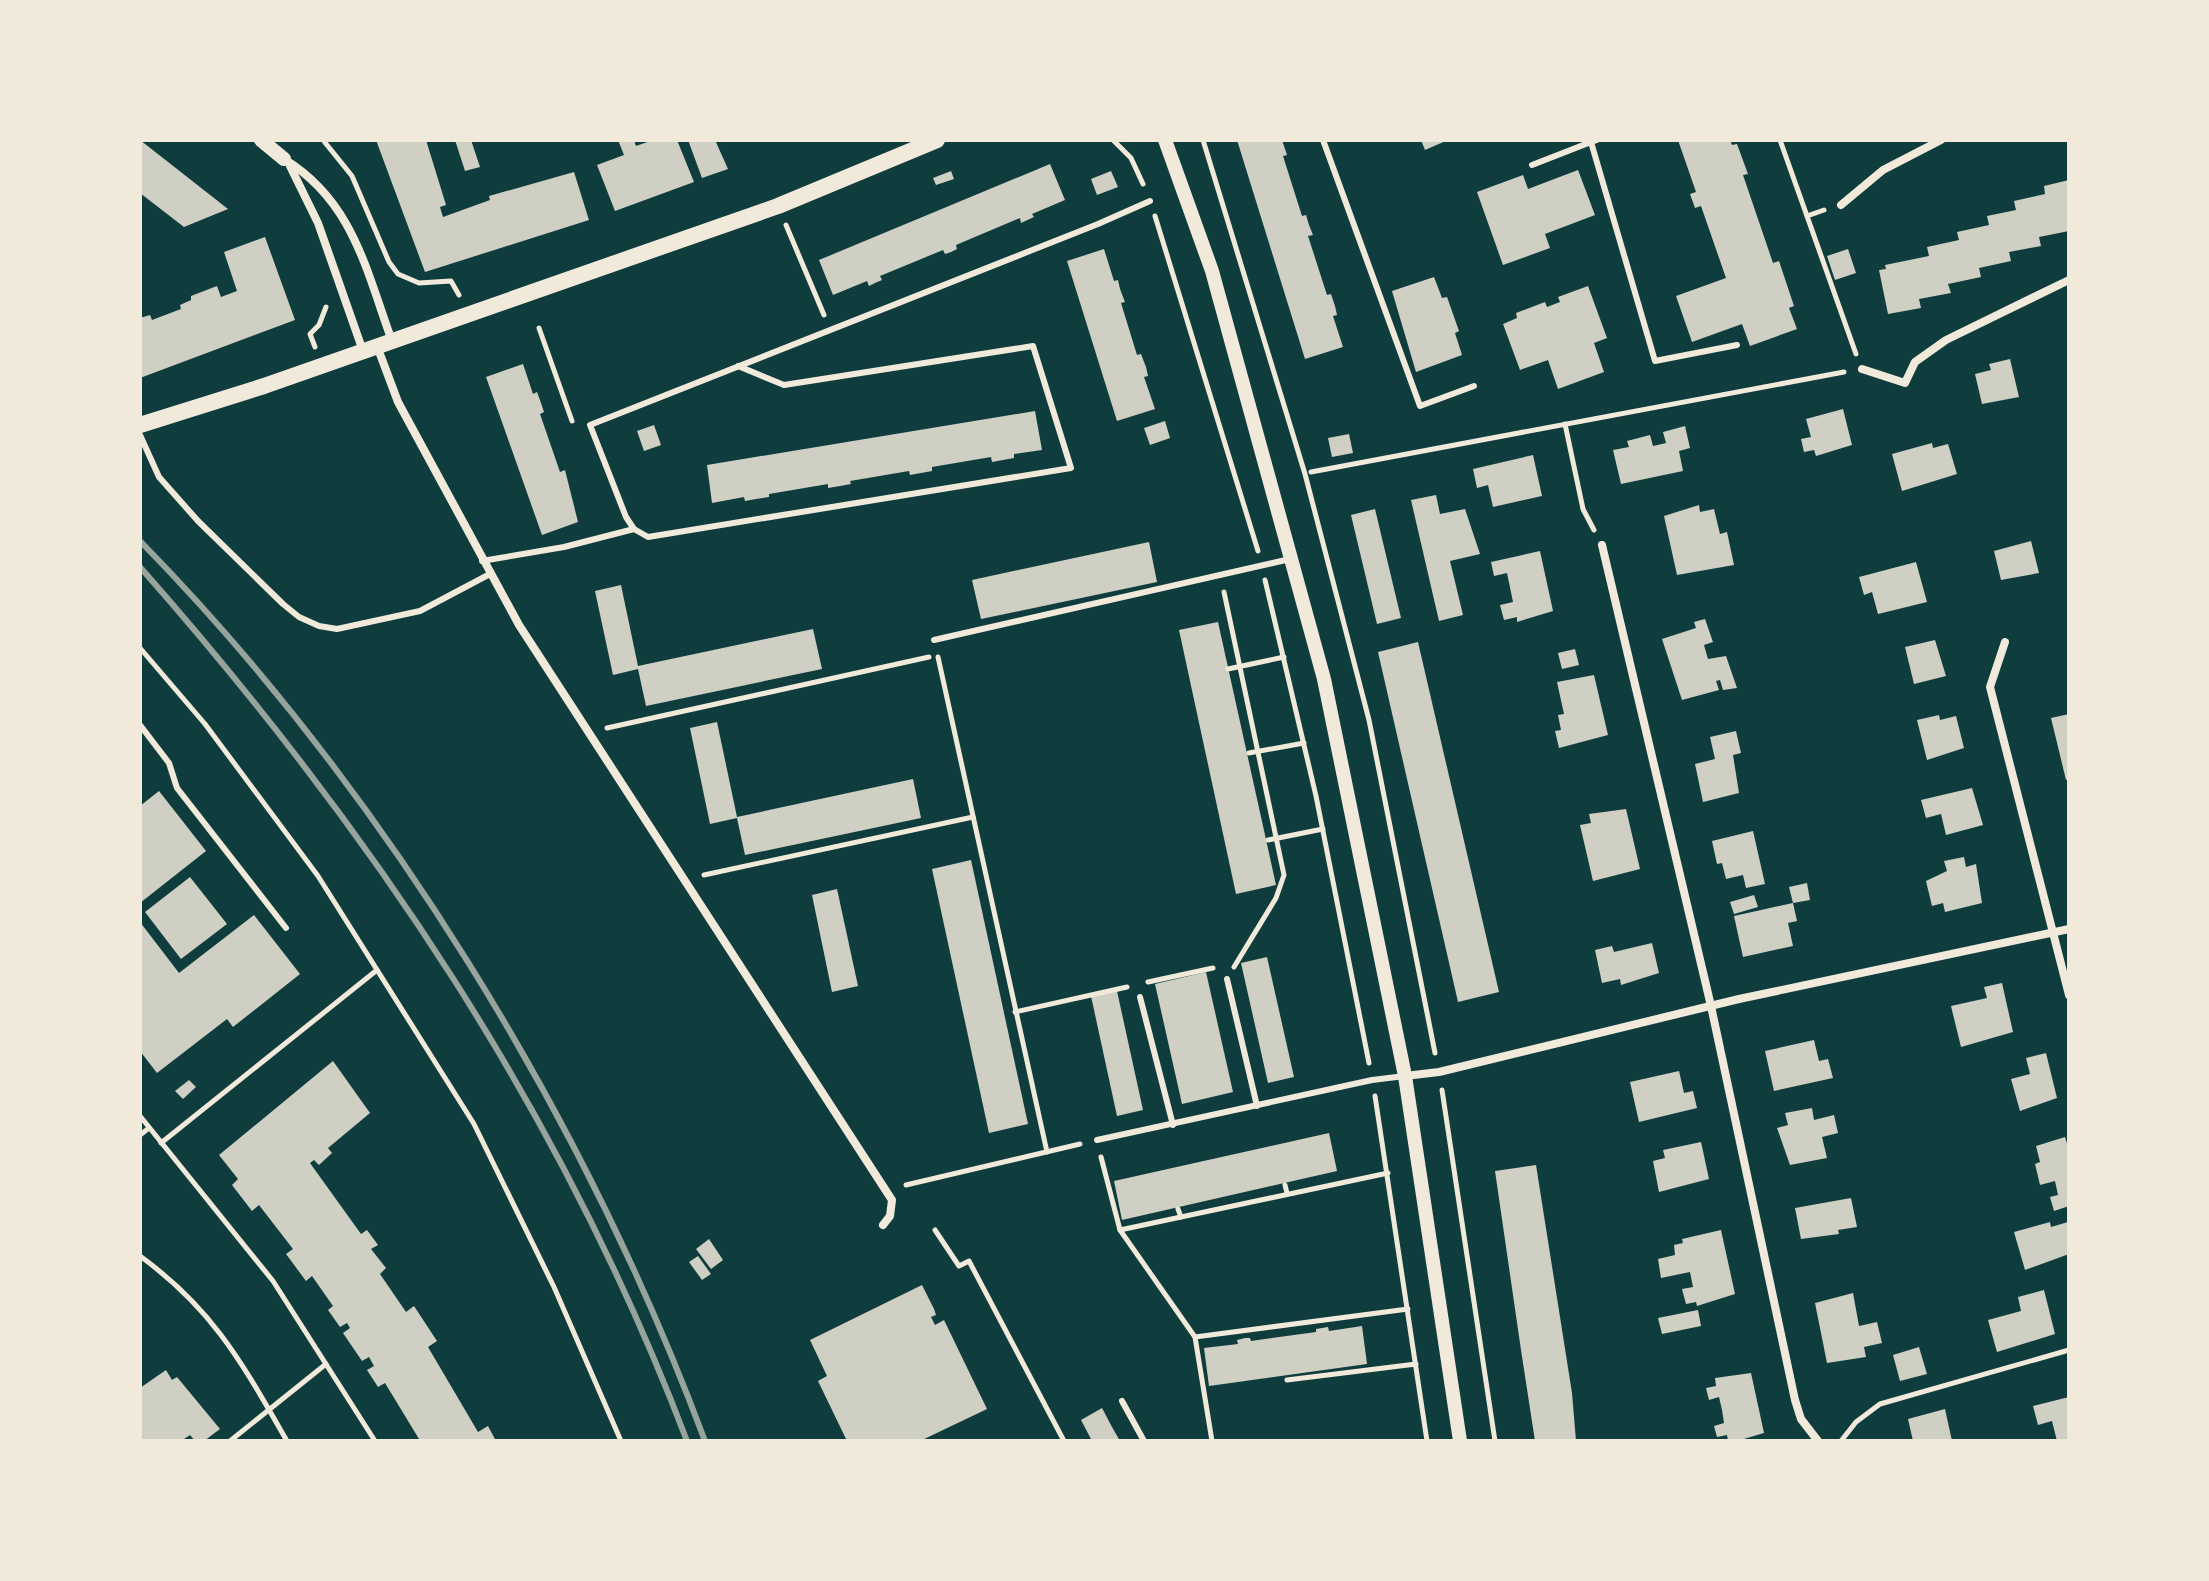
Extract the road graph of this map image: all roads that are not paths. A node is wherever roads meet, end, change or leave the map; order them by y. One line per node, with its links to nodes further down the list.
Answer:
1 (261, 140): 7 (street)
2 (937, 140): 13 (main road)
3 (1165, 140): 21 (street)
4 (1323, 140): 16 (lane)
5 (1941, 140): 10 (street)
6 (1594, 141): 8 (lane); 12 (lane)
7 (284, 159): 13 (street); 13 (street)
8 (1532, 165)
9 (1150, 201): 14 (lane)
10 (1841, 205)
11 (2069, 280): 15 (street)
12 (1737, 345)
13 (377, 346): 17 (main road); 22 (street)
14 (738, 366): 19 (lane); 19 (lane)
15 (1862, 369)
16 (1474, 386)
17 (140, 425)
18 (140, 435): 23 (lane)
19 (634, 529): 22 (lane)
20 (1602, 545): 33 (street)
21 (1294, 559): 24 (lane); 34 (street)
22 (482, 561): 23 (street)
23 (490, 574): 38 (street)
24 (934, 640)
25 (2005, 642): 29 (street)
26 (140, 725): 27 (lane)
27 (286, 928)
28 (2069, 929): 29 (street)
29 (2052, 932): 31 (street); 33 (street)
30 (1227, 979): 35 (lane)
31 (2069, 995)
32 (1140, 997): 36 (lane)
33 (1711, 1006): 34 (street); 42 (street)
34 (1405, 1076): 35 (lane); 41 (street)
35 (1257, 1106): 36 (lane)
36 (1173, 1125): 37 (lane)
37 (1097, 1140)
38 (883, 1225)
39 (1122, 1401): 40 (lane)
40 (1144, 1441)
41 (1460, 1441)
42 (1818, 1441)

